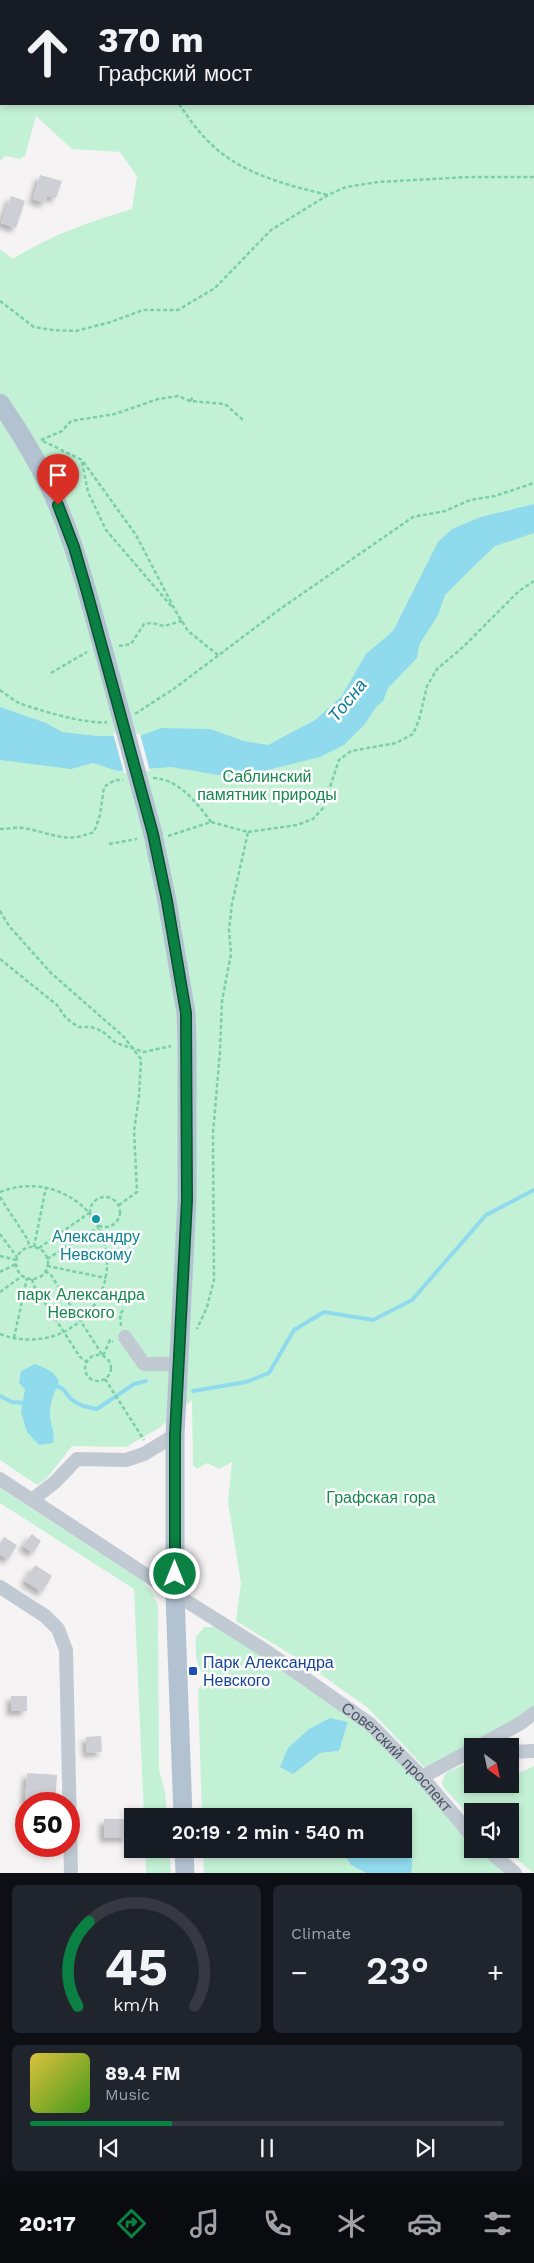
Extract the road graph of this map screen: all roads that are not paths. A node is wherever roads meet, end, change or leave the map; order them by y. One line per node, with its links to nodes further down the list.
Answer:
1 (0, 403): 3 (main road, bridge)
2 (125, 1337): 3 (street)
3 (177, 1364): 4 (main road)
4 (175, 1435): 6 (street); 8 (main road)
5 (0, 1479): 6 (street, Советский проспект)
6 (32, 1500): 8 (street, Советский проспект)
7 (0, 1587): 19 (street)
8 (175, 1594): 14 (street, Советский проспект); 15 (main road)
9 (534, 1713): 10 (street)
10 (494, 1738)
11 (534, 1751): 12 (street)
12 (519, 1752)
13 (464, 1754): 14 (street)
14 (422, 1777): 16 (street, Советский проспект)
15 (183, 1808)
16 (464, 1827)
17 (184, 1858): 20 (main road)
18 (498, 1858): 21 (street)
19 (71, 1873)
20 (185, 1873)
21 (515, 1873)

